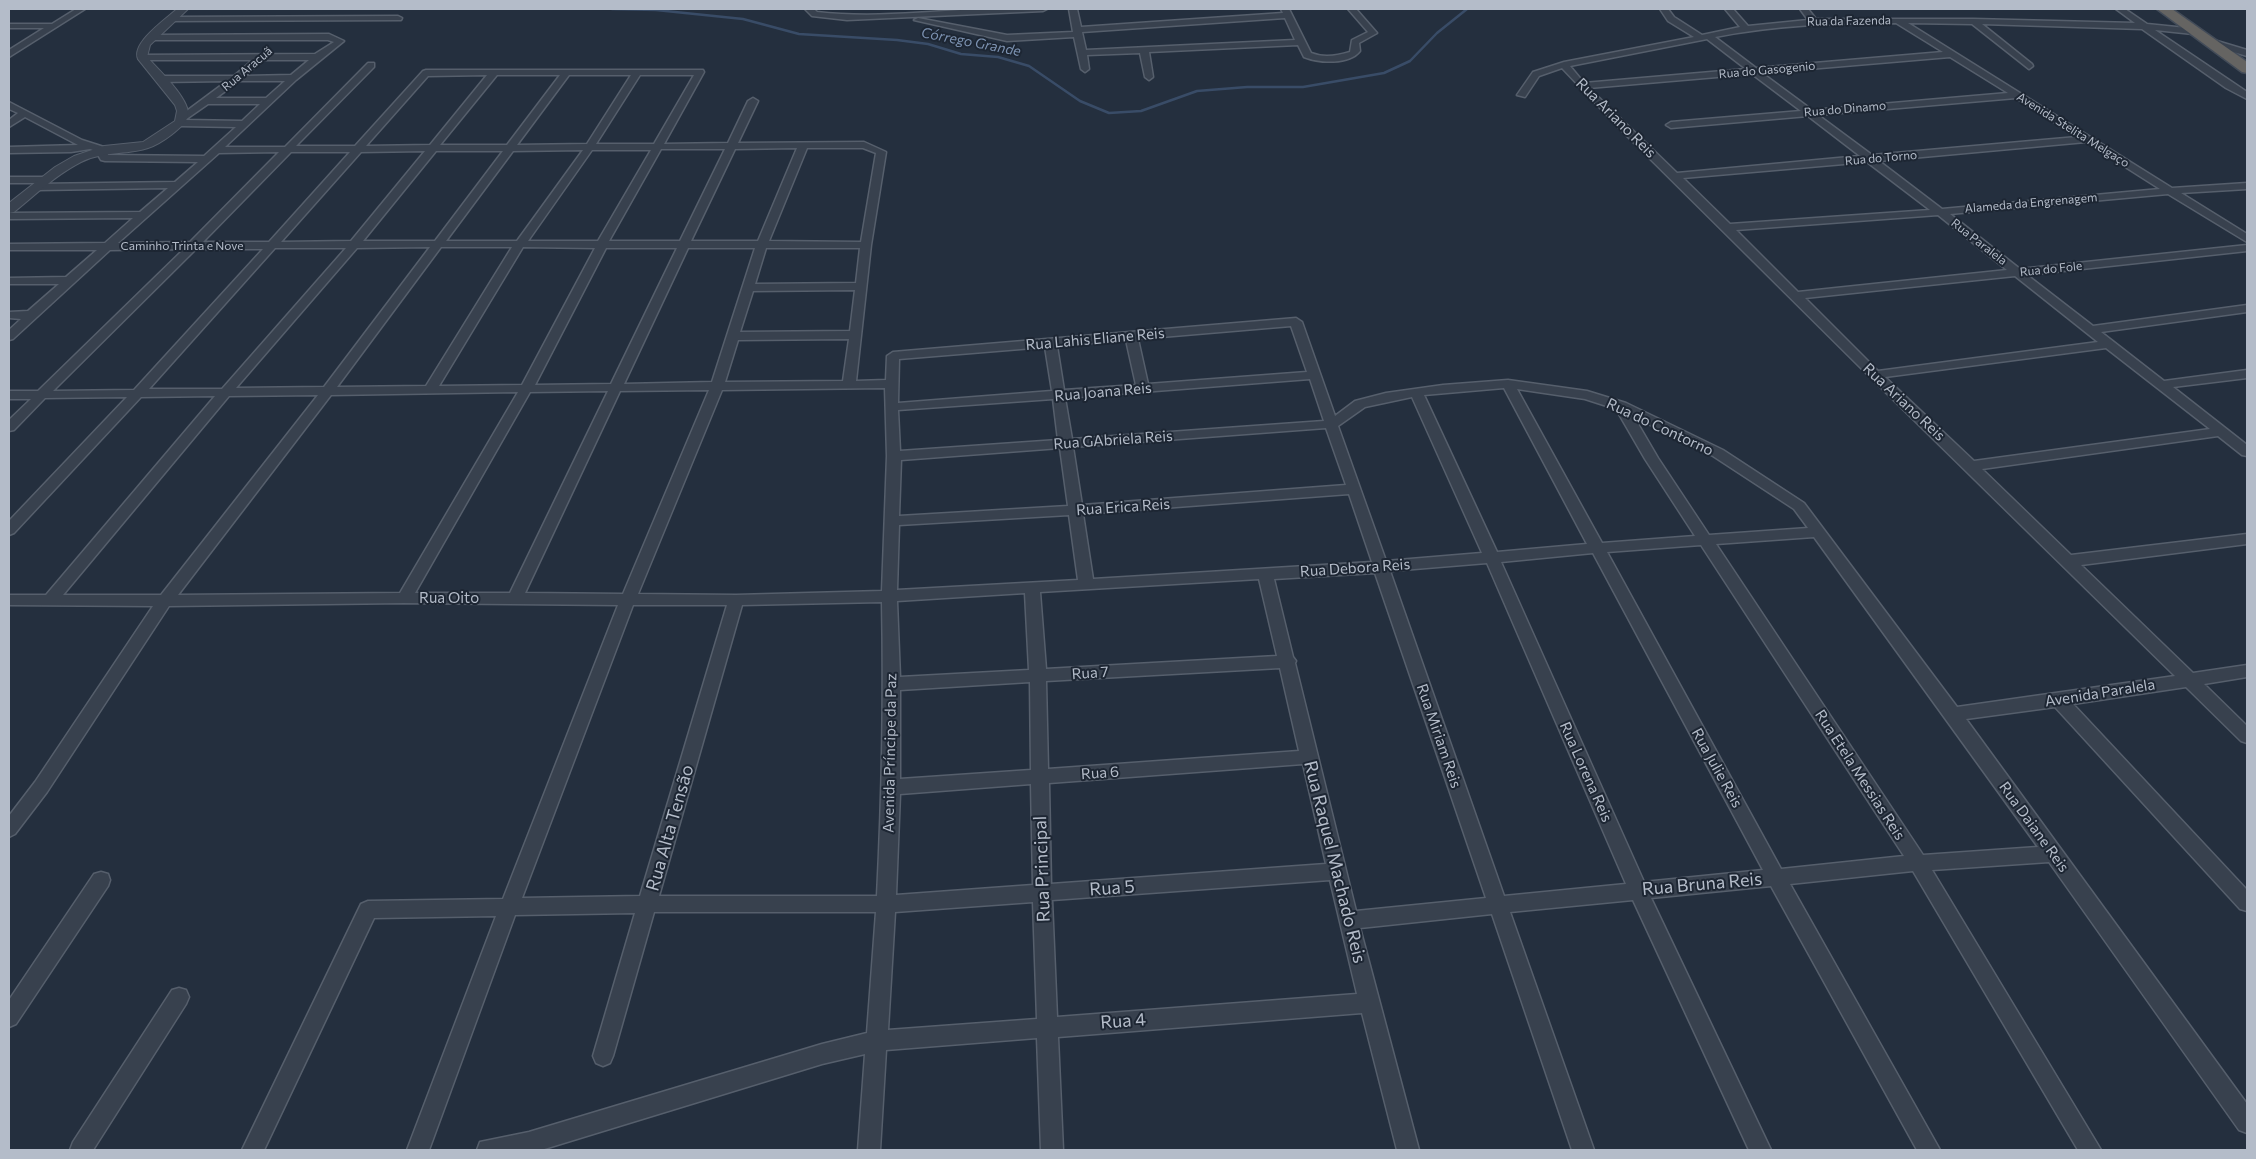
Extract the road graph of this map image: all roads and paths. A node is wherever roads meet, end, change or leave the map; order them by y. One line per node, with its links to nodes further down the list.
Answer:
1 (81, 9): 27 (street)
2 (183, 9): 19 (street)
3 (1043, 9): 13 (street)
4 (1073, 9): 30 (street)
5 (1352, 9): 36 (street)
6 (1664, 9): 32 (street, Rua Paralela)
7 (1729, 9): 28 (street)
8 (1804, 9): 24 (street)
9 (1875, 9): 21 (street)
10 (2120, 9): 25 (street)
11 (2164, 9): 29 (highway)
12 (810, 10): 16 (street)
13 (984, 10): 14 (street)
14 (928, 11): 17 (street)
15 (1286, 12): 30 (street); 36 (street)
16 (875, 13): 17 (street)
17 (892, 16): 30 (street)
18 (398, 18): 20 (street)
19 (171, 19): 20 (street); 33 (street)
20 (310, 19): 31 (street, Rua Aracuã)
21 (1883, 20): 22 (street, Rua da Fazenda); 24 (street, Rua da Fazenda)
22 (1898, 21): 23 (street, Rua da Fazenda); 42 (street, Avenida Stelita Melgaço)
23 (1973, 21): 25 (street, Rua da Fazenda); 48 (street)
24 (1813, 22): 28 (street, Rua da Fazenda)
25 (2145, 25): 29 (street, Rua da Fazenda); 62 (street)
26 (9, 26): 27 (street)
27 (52, 26): 35 (street)
28 (1746, 29): 32 (street, Rua da Fazenda)
29 (2193, 31): 34 (highway)
30 (1077, 32): 39 (street)
31 (285, 37): 33 (street); 44 (street); 45 (street, Rua Aracuã)
32 (1704, 37): 47 (street, Rua da Fazenda); 51 (street, Rua Paralela)
33 (151, 38): 43 (street)
34 (2207, 41): 40 (street); 50 (highway)
35 (23, 44): 37 (street); 41 (street)
36 (1302, 44): 38 (street)
37 (9, 45)
38 (1144, 50): 39 (street); 55 (street)
39 (1082, 53): 49 (street)
40 (2247, 53)
41 (9, 54)
42 (1952, 54): 51 (street, Rua do Gasogenio); 60 (street, Avenida Stelita Melgaço)
43 (142, 57): 45 (street); 58 (street)
44 (317, 57): 45 (street); 56 (street)
45 (259, 58): 57 (street, Rua Aracuã)
46 (371, 65): 80 (street)
47 (1564, 65): 59 (street, Rua Ariano Reis); 61 (street, Rua da Fazenda)
48 (2028, 66)
49 (1085, 69)
50 (2247, 69)
51 (1754, 71): 59 (street, Rua do Gasogenio); 67 (street, Rua Paralela)
52 (495, 72): 53 (street); 77 (street); 81 (street)
53 (567, 72): 54 (street); 78 (street)
54 (637, 72): 76 (street); 79 (street)
55 (1149, 77)
56 (293, 78): 57 (street); 64 (street)
57 (236, 79): 58 (street); 63 (street, Rua Aracuã)
58 (160, 80): 69 (street)
59 (1582, 86): 88 (street, Rua Ariano Reis)
60 (2018, 94): 67 (street, Rua do Dinamo); 73 (street, Avenida Stelita Melgaço)
61 (1522, 95)
62 (2247, 96)
63 (207, 101): 64 (street); 69 (street, Rua Aracuã)
64 (268, 101): 71 (street)
65 (753, 101): 74 (street)
66 (9, 105): 68 (street)
67 (1809, 112): 72 (street, Rua do Dinamo); 87 (street, Rua Paralela)
68 (24, 113): 70 (street); 85 (street)
69 (182, 121): 71 (street); 83 (street, Rua Aracuã)
70 (9, 124)
71 (245, 124): 84 (street)
72 (1671, 125)
73 (2087, 139): 87 (street, Rua do Torno); 93 (street, Avenida Stelita Melgaço)
74 (730, 146): 75 (street); 76 (street); 103 (street)
75 (803, 146): 104 (street); 105 (street)
76 (659, 147): 79 (street); 102 (street)
77 (432, 148): 78 (street); 81 (street); 106 (street)
78 (509, 148): 79 (street); 100 (street)
79 (589, 148): 101 (street)
80 (290, 149): 81 (street); 84 (street); 110 (street)
81 (358, 149): 108 (street)
82 (9, 150): 85 (street)
83 (104, 150): 85 (street); 86 (street)
84 (217, 150): 86 (street)
85 (90, 151): 90 (street)
86 (207, 159): 91 (street)
87 (1871, 159): 88 (street, Rua do Torno); 95 (street, Rua Paralela)
88 (1675, 176): 98 (street, Rua Ariano Reis)
89 (9, 180): 90 (street)
90 (41, 183): 91 (street); 94 (street)
91 (175, 185): 96 (street)
92 (2247, 186): 93 (street, Alameda da Engrenagem)
93 (2167, 190): 95 (street, Alameda da Engrenagem); 99 (street, Avenida Stelita Melgaço)
94 (9, 209)
95 (1940, 212): 98 (street, Alameda da Engrenagem); 112 (street, Rua Paralela)
96 (143, 215): 97 (street); 107 (street)
97 (9, 216)
98 (1726, 228): 117 (street, Rua Ariano Reis)
99 (2247, 239)
100 (438, 244): 101 (street, Caminho Trinta e Nove); 106 (street, Caminho Trinta e Nove); 142 (street)
101 (520, 244): 102 (street, Caminho Trinta e Nove); 141 (street)
102 (602, 244): 103 (street, Caminho Trinta e Nove); 139 (street)
103 (682, 244): 104 (street, Caminho Trinta e Nove); 138 (street)
104 (762, 244): 105 (street, Caminho Trinta e Nove); 116 (street)
105 (866, 244): 115 (street)
106 (354, 245): 108 (street, Caminho Trinta e Nove); 144 (street)
107 (108, 246): 109 (street, Caminho Trinta e Nove); 110 (street, Caminho Trinta e Nove); 114 (street)
108 (270, 246): 110 (street, Caminho Trinta e Nove); 146 (street)
109 (9, 247)
110 (192, 247): 145 (street)
111 (2247, 248): 112 (street, Rua do Fole)
112 (2019, 273): 117 (street, Rua do Fole); 122 (street, Rua Paralela)
113 (9, 280): 114 (street)
114 (69, 280): 120 (street)
115 (861, 286): 116 (street); 123 (street)
116 (748, 288): 125 (street)
117 (1795, 296): 132 (street, Rua Ariano Reis)
118 (2247, 308): 122 (street)
119 (9, 315): 120 (street)
120 (33, 315): 124 (street)
121 (1296, 322): 126 (street, Rua Lahis Eliane Reis); 131 (street, Rua Miriam Reis)
122 (2090, 330): 128 (street, Rua Paralela)
123 (855, 334): 125 (street); 136 (street)
124 (9, 336)
125 (733, 336): 137 (street)
126 (1131, 336): 127 (street, Rua Lahis Eliane Reis); 140 (street)
127 (1051, 342): 129 (street, Rua Lahis Eliane Reis); 148 (street)
128 (2110, 344): 132 (street); 135 (street, Rua Paralela)
129 (893, 356): 133 (street, Avenida Príncipe da Paz)
130 (2247, 374): 135 (street)
131 (1314, 375): 140 (street, Rua Joana Reis); 151 (street, Rua Miriam Reis)
132 (1875, 375): 157 (street, Rua Ariano Reis)
133 (892, 384): 136 (street); 150 (street, Avenida Príncipe da Paz)
134 (1508, 384): 143 (street, Rua do Contorno); 149 (street, Rua do Contorno); 165 (street, Rua Julie Reis)
135 (2162, 384): 153 (street, Rua Paralela)
136 (849, 385): 137 (street)
137 (717, 387): 138 (street); 176 (street)
138 (616, 388): 139 (street); 174 (street)
139 (526, 389): 141 (street); 173 (street)
140 (1143, 389): 148 (street, Rua Joana Reis)
141 (429, 391): 142 (street)
142 (328, 392): 144 (street); 179 (street)
143 (1416, 392): 151 (street, Rua do Contorno); 166 (street, Rua Lorena Reis)
144 (225, 393): 146 (street); 175 (street)
145 (42, 394): 146 (street); 147 (street); 152 (street)
146 (136, 394): 161 (street)
147 (9, 395)
148 (1058, 395): 150 (street, Rua Joana Reis); 154 (street)
149 (1621, 406): 162 (street, Rua do Contorno); 164 (street, Rua Etela Messias Reis)
150 (891, 407): 156 (street, Avenida Príncipe da Paz)
151 (1332, 424): 154 (street, Rua GAbriela Reis); 158 (street, Rua Miriam Reis)
152 (9, 427)
153 (2220, 432): 155 (street, Rua Paralela); 157 (street)
154 (1066, 444): 156 (street, Rua GAbriela Reis); 159 (street)
155 (2244, 446)
156 (894, 456): 160 (street, Avenida Príncipe da Paz)
157 (1971, 466): 167 (street, Rua Ariano Reis)
158 (1353, 489): 159 (street, Rua Erica Reis); 168 (street, Rua Miriam Reis)
159 (1076, 510): 160 (street, Rua Erica Reis); 170 (street)
160 (892, 521): 172 (street, Avenida Príncipe da Paz)
161 (9, 530)
162 (1820, 532): 164 (street, Rua Debora Reis); 186 (street, Rua Daiane Reis)
163 (2247, 539): 167 (street)
164 (1706, 540): 165 (street, Rua Debora Reis); 193 (street, Rua Etela Messias Reis)
165 (1596, 548): 166 (street, Rua Debora Reis); 195 (street, Rua Julie Reis)
166 (1491, 557): 168 (street, Rua Debora Reis); 197 (street, Rua Lorena Reis)
167 (2068, 562): 183 (street, Rua Ariano Reis)
168 (1381, 566): 169 (street, Rua Debora Reis); 202 (street, Rua Miriam Reis)
169 (1265, 574): 170 (street, Rua Debora Reis); 180 (street, Rua Raquel Machado Reis)
170 (1086, 584): 171 (street, Rua Debora Reis)
171 (1032, 587): 172 (street, Rua Debora Reis); 182 (street, Rua Principal)
172 (889, 596): 178 (street, Rua Oito); 184 (street, Avenida Príncipe da Paz)
173 (404, 598): 174 (street, Rua Oito); 179 (street, Rua Oito)
174 (515, 598): 176 (street, Rua Oito)
175 (51, 599): 177 (street, Rua Oito); 179 (street, Rua Oito)
176 (628, 599): 178 (street, Rua Oito); 203 (street)
177 (9, 600)
178 (736, 600): 200 (street, Rua Alta Tensão)
179 (165, 601): 191 (street)
180 (1288, 661): 182 (street, Rua 7); 188 (street, Rua Raquel Machado Reis)
181 (2247, 671): 183 (street, Avenida Paralela)
182 (1038, 677): 184 (street, Rua 7); 189 (street, Rua Principal)
183 (2188, 680): 185 (street, Avenida Paralela); 187 (street, Rua Ariano Reis)
184 (892, 684): 190 (street, Avenida Príncipe da Paz)
185 (2059, 700): 186 (street, Avenida Paralela); 199 (street)
186 (1953, 714): 192 (street, Rua Daiane Reis)
187 (2247, 736)
188 (1310, 757): 189 (street, Rua 6); 194 (street, Rua Raquel Machado Reis)
189 (1039, 778): 190 (street, Rua 6); 198 (street, Rua Principal)
190 (891, 787): 201 (street, Avenida Príncipe da Paz)
191 (9, 828)
192 (2054, 854): 193 (street, Rua Bruna Reis); 211 (street, Rua Daiane Reis)
193 (1918, 863): 195 (street, Rua Bruna Reis); 222 (street, Rua Etela Messias Reis)
194 (1338, 871): 198 (street, Rua 5); 204 (street, Rua Raquel Machado Reis)
195 (1776, 877): 197 (street, Rua Bruna Reis); 221 (street, Rua Julie Reis)
196 (101, 880): 207 (street)
197 (1638, 890): 202 (street, Rua Bruna Reis); 220 (street, Rua Lorena Reis)
198 (1042, 894): 201 (street, Rua 5); 208 (street, Rua Principal)
199 (2247, 903)
200 (647, 904): 201 (street, Rua 5); 203 (street, Rua 5); 210 (street, Rua Alta Tensão)
201 (886, 904): 209 (street, Avenida Príncipe da Paz)
202 (1497, 905): 204 (street, Rua Bruna Reis); 219 (street, Rua Miriam Reis)
203 (509, 907): 213 (street, Rua 5); 214 (street)
204 (1350, 920): 206 (street, Rua Raquel Machado Reis)
205 (179, 997): 212 (street)
206 (1369, 1003): 208 (street, Rua 4); 218 (street, Rua Raquel Machado Reis)
207 (9, 1017)
208 (1048, 1027): 209 (street, Rua 4); 217 (street, Rua Principal)
209 (876, 1041): 215 (street, Rua 4); 216 (street, Avenida Príncipe da Paz)
210 (603, 1056)
211 (2247, 1122)
212 (81, 1150)
213 (253, 1150)
214 (418, 1150)
215 (488, 1150)
216 (869, 1150)
217 (1052, 1150)
218 (1408, 1150)
219 (1583, 1150)
220 (1760, 1150)
221 (1929, 1150)
222 (2090, 1150)

